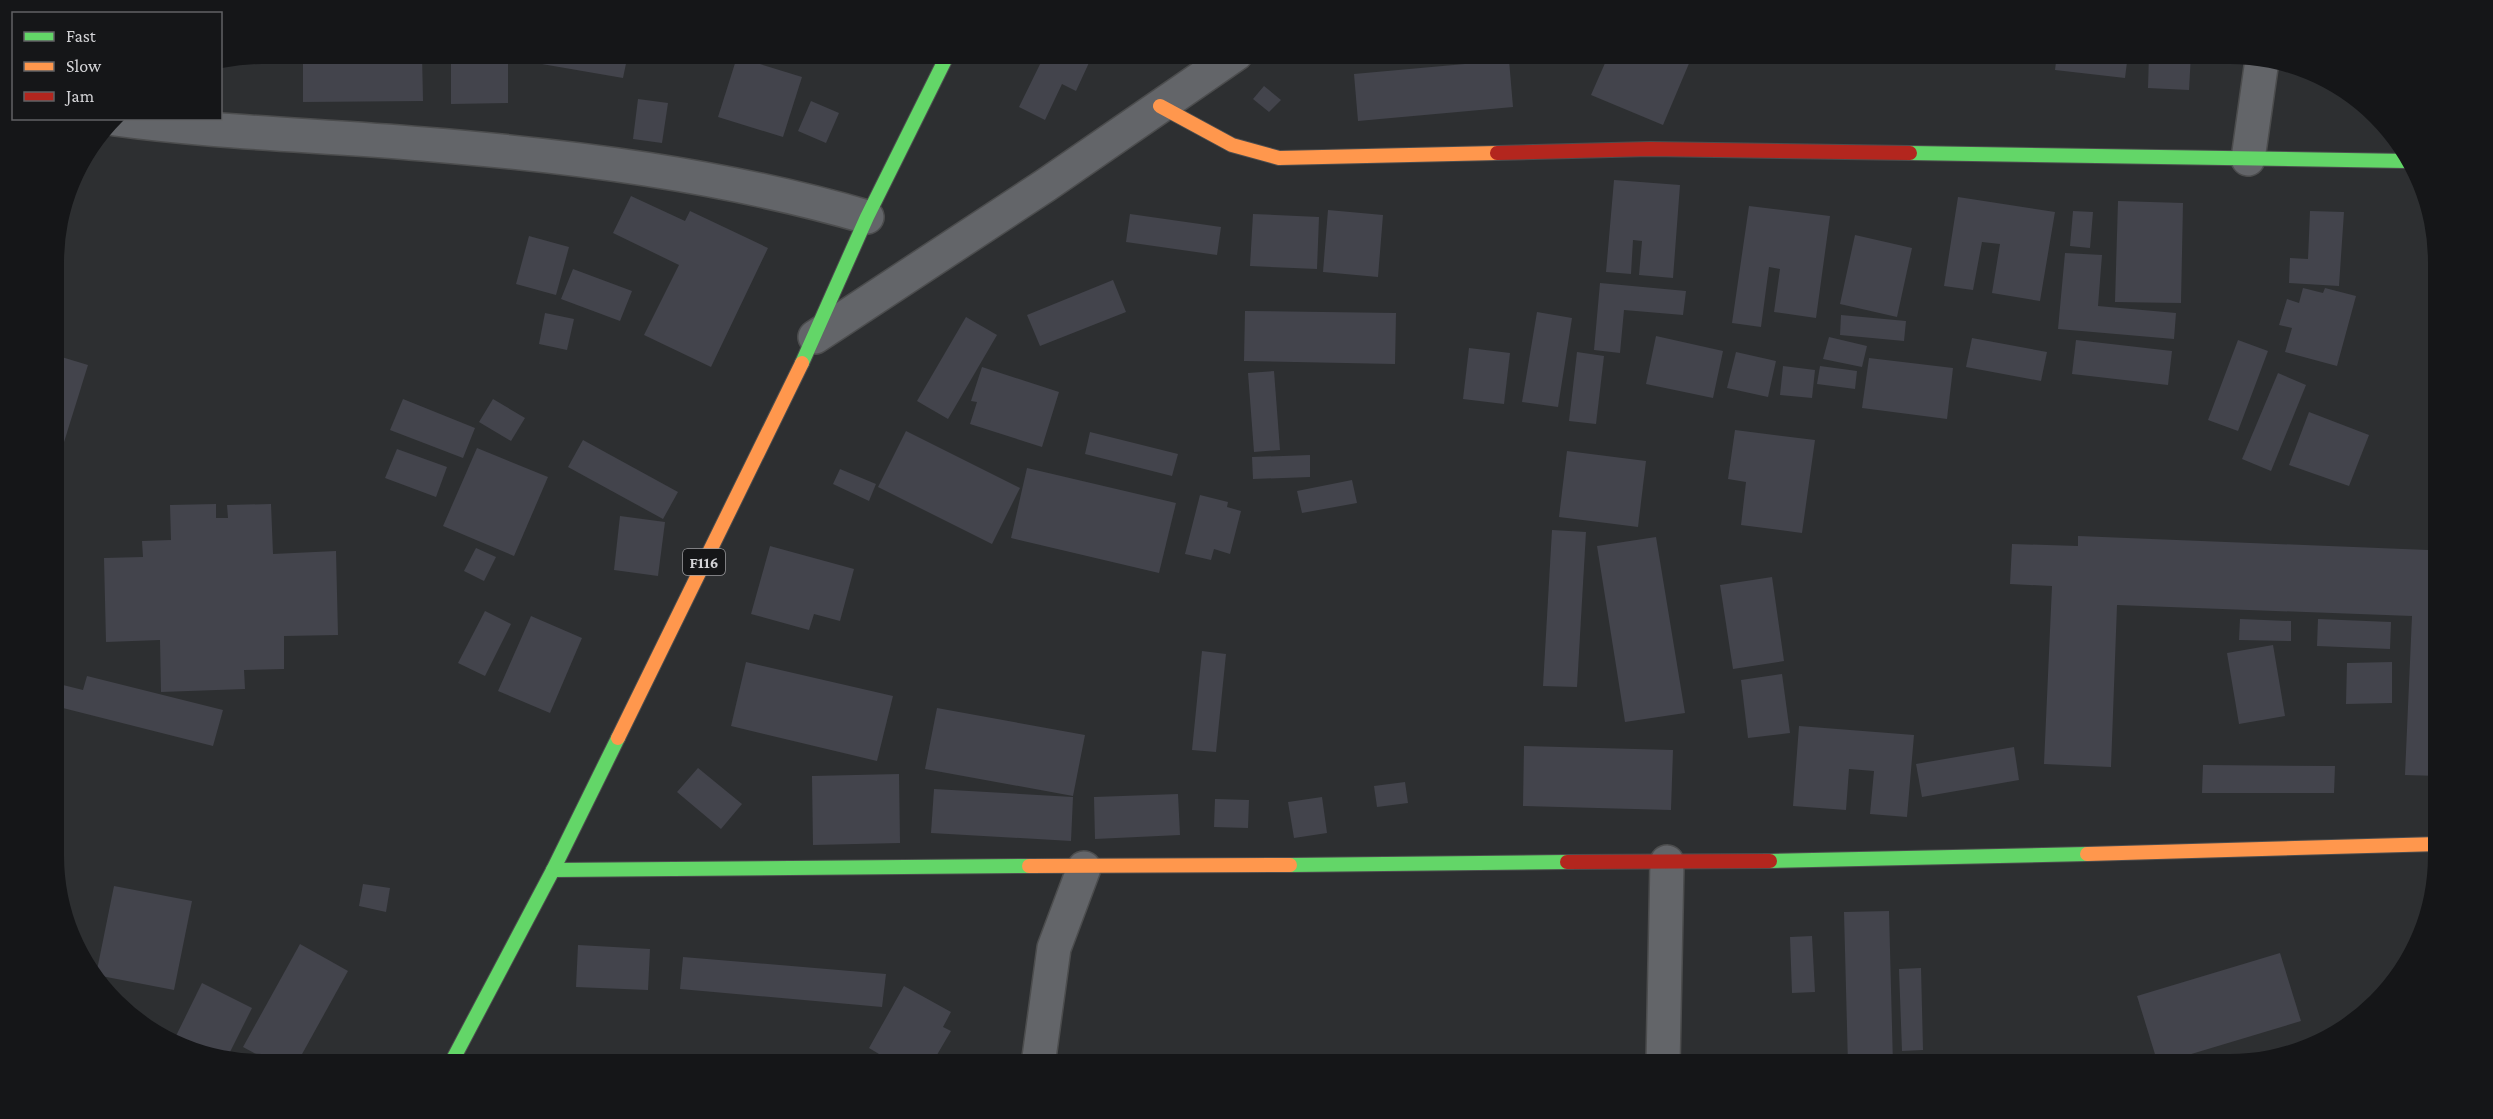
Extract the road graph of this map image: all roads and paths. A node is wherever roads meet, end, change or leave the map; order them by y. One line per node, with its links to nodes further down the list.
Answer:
1 (943, 64): 8 (street, F116)
2 (1221, 64): 4 (street)
3 (2261, 67): 6 (street)
4 (1160, 106): 6 (street); 9 (street)
5 (124, 120): 8 (street)
6 (2248, 159): 7 (street)
7 (2400, 161)
8 (867, 217): 9 (street, F116)
9 (815, 337): 13 (street, F116)
10 (2428, 844): 11 (street)
11 (1667, 862): 12 (street); 16 (street)
12 (1083, 868): 13 (street); 15 (street)
13 (553, 870): 14 (street, F116)
14 (456, 1054)
15 (1040, 1054)
16 (1663, 1054)

